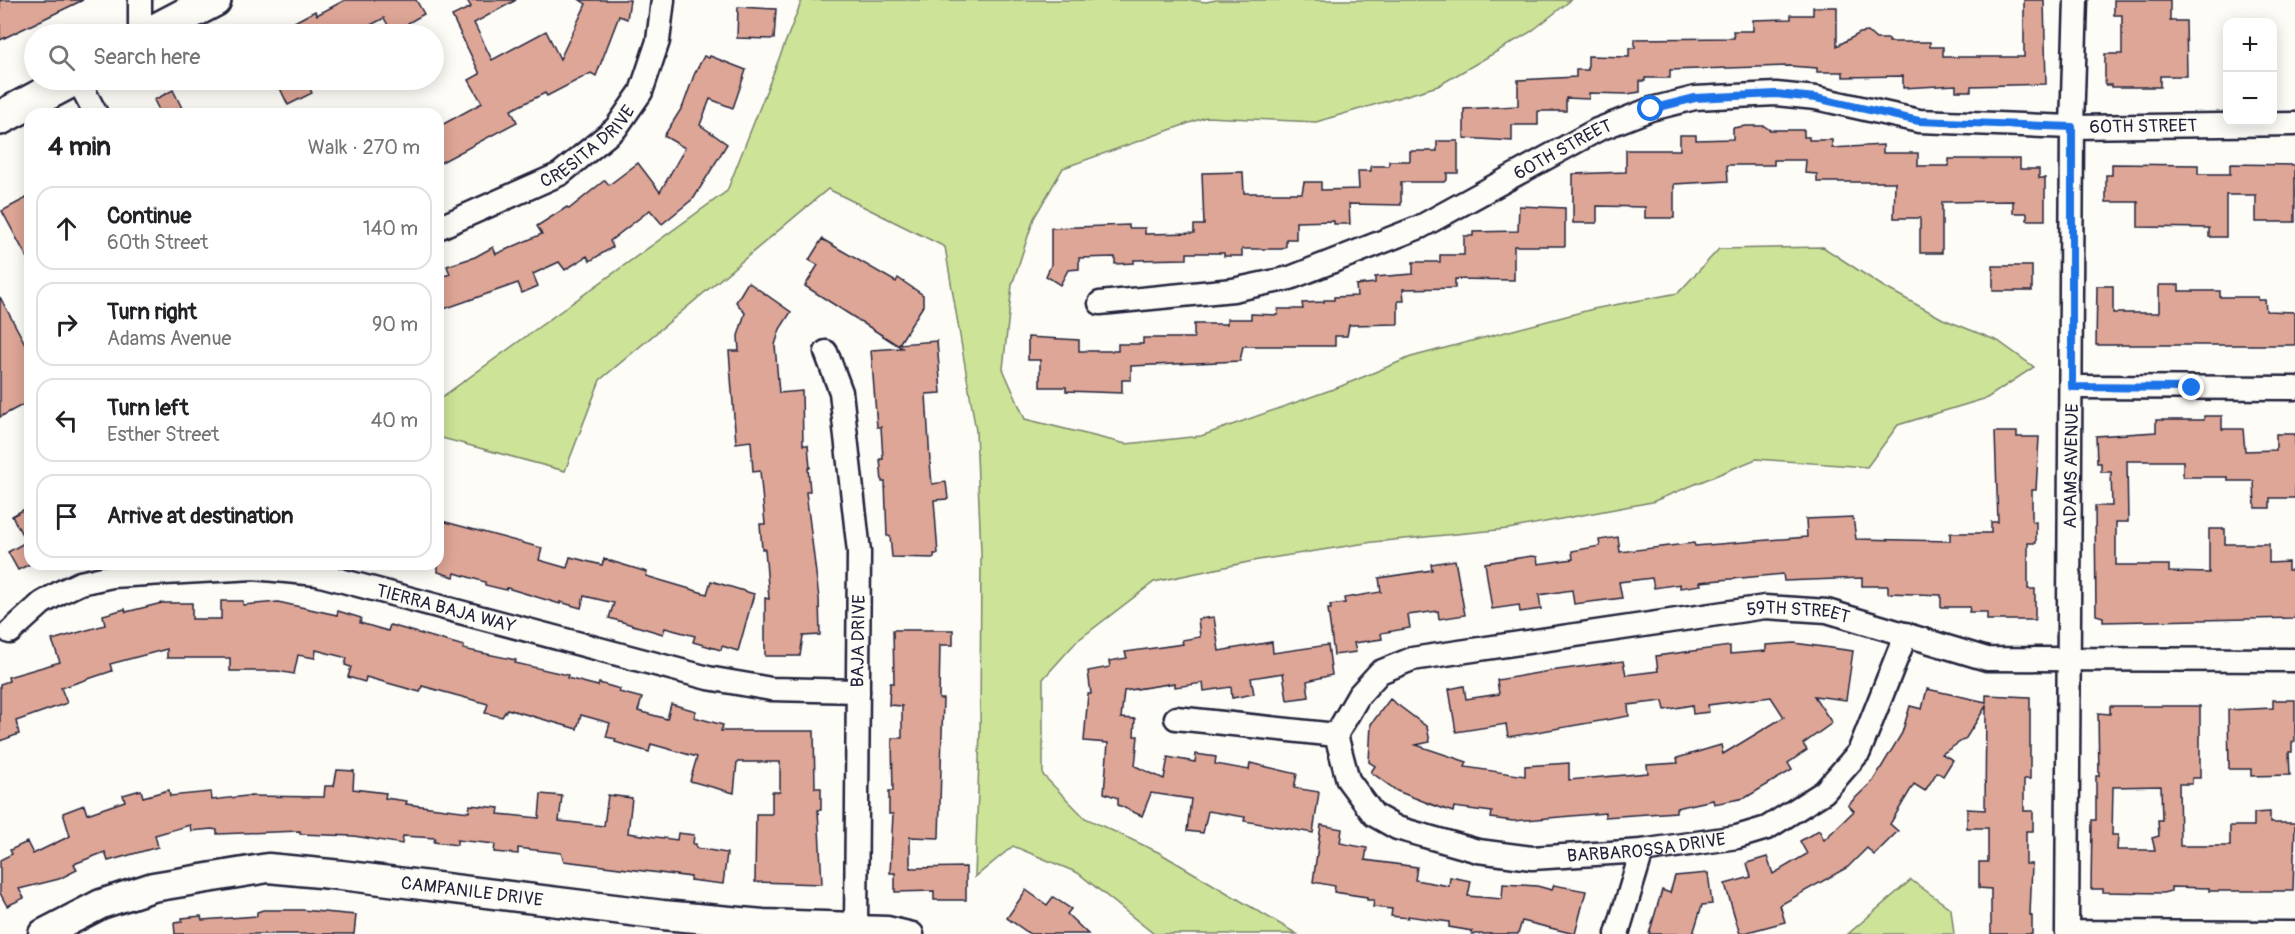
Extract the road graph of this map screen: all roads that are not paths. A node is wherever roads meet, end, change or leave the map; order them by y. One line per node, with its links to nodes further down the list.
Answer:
1 (140, 0): 5 (street)
2 (214, 0): 6 (main road)
3 (663, 0): 13 (street, CRESITA DRIVE)
4 (2076, 0): 12 (street, ADAMS AVENUE)
5 (140, 24)
6 (168, 24)
7 (53, 90): 10 (main road)
8 (83, 90): 9 (street)
9 (93, 108)
10 (0, 118)
11 (2295, 124): 12 (street, 60TH STREET)
12 (2072, 127): 14 (street, 60TH STREET); 16 (street, ADAMS AVENUE)
13 (444, 225)
14 (1100, 303)
15 (826, 352): 24 (street, BAJA DRIVE)
16 (2072, 387): 17 (street); 22 (street, ADAMS AVENUE)
17 (2295, 388)
18 (212, 570): 20 (street, TIERRA BAJA WAY)
19 (275, 570): 24 (street, TIERRA BAJA WAY)
20 (10, 632)
21 (1906, 634): 22 (street, 59TH STREET); 26 (street, 59TH STREET); 27 (street, BARBAROSSA DRIVE)
22 (2067, 660): 23 (street, 59TH STREET); 29 (street, ADAMS AVENUE)
23 (2295, 660)
24 (858, 691): 28 (street, BAJA DRIVE)
25 (1176, 718): 26 (street)
26 (1336, 735): 27 (street, BARBAROSSA DRIVE)
27 (1642, 851): 32 (street)
28 (855, 930): 30 (street, CAMPANILE DRIVE); 31 (street, CAMPANILE DRIVE)
29 (2295, 933)
30 (43, 934)
31 (912, 934)
32 (1617, 934)

